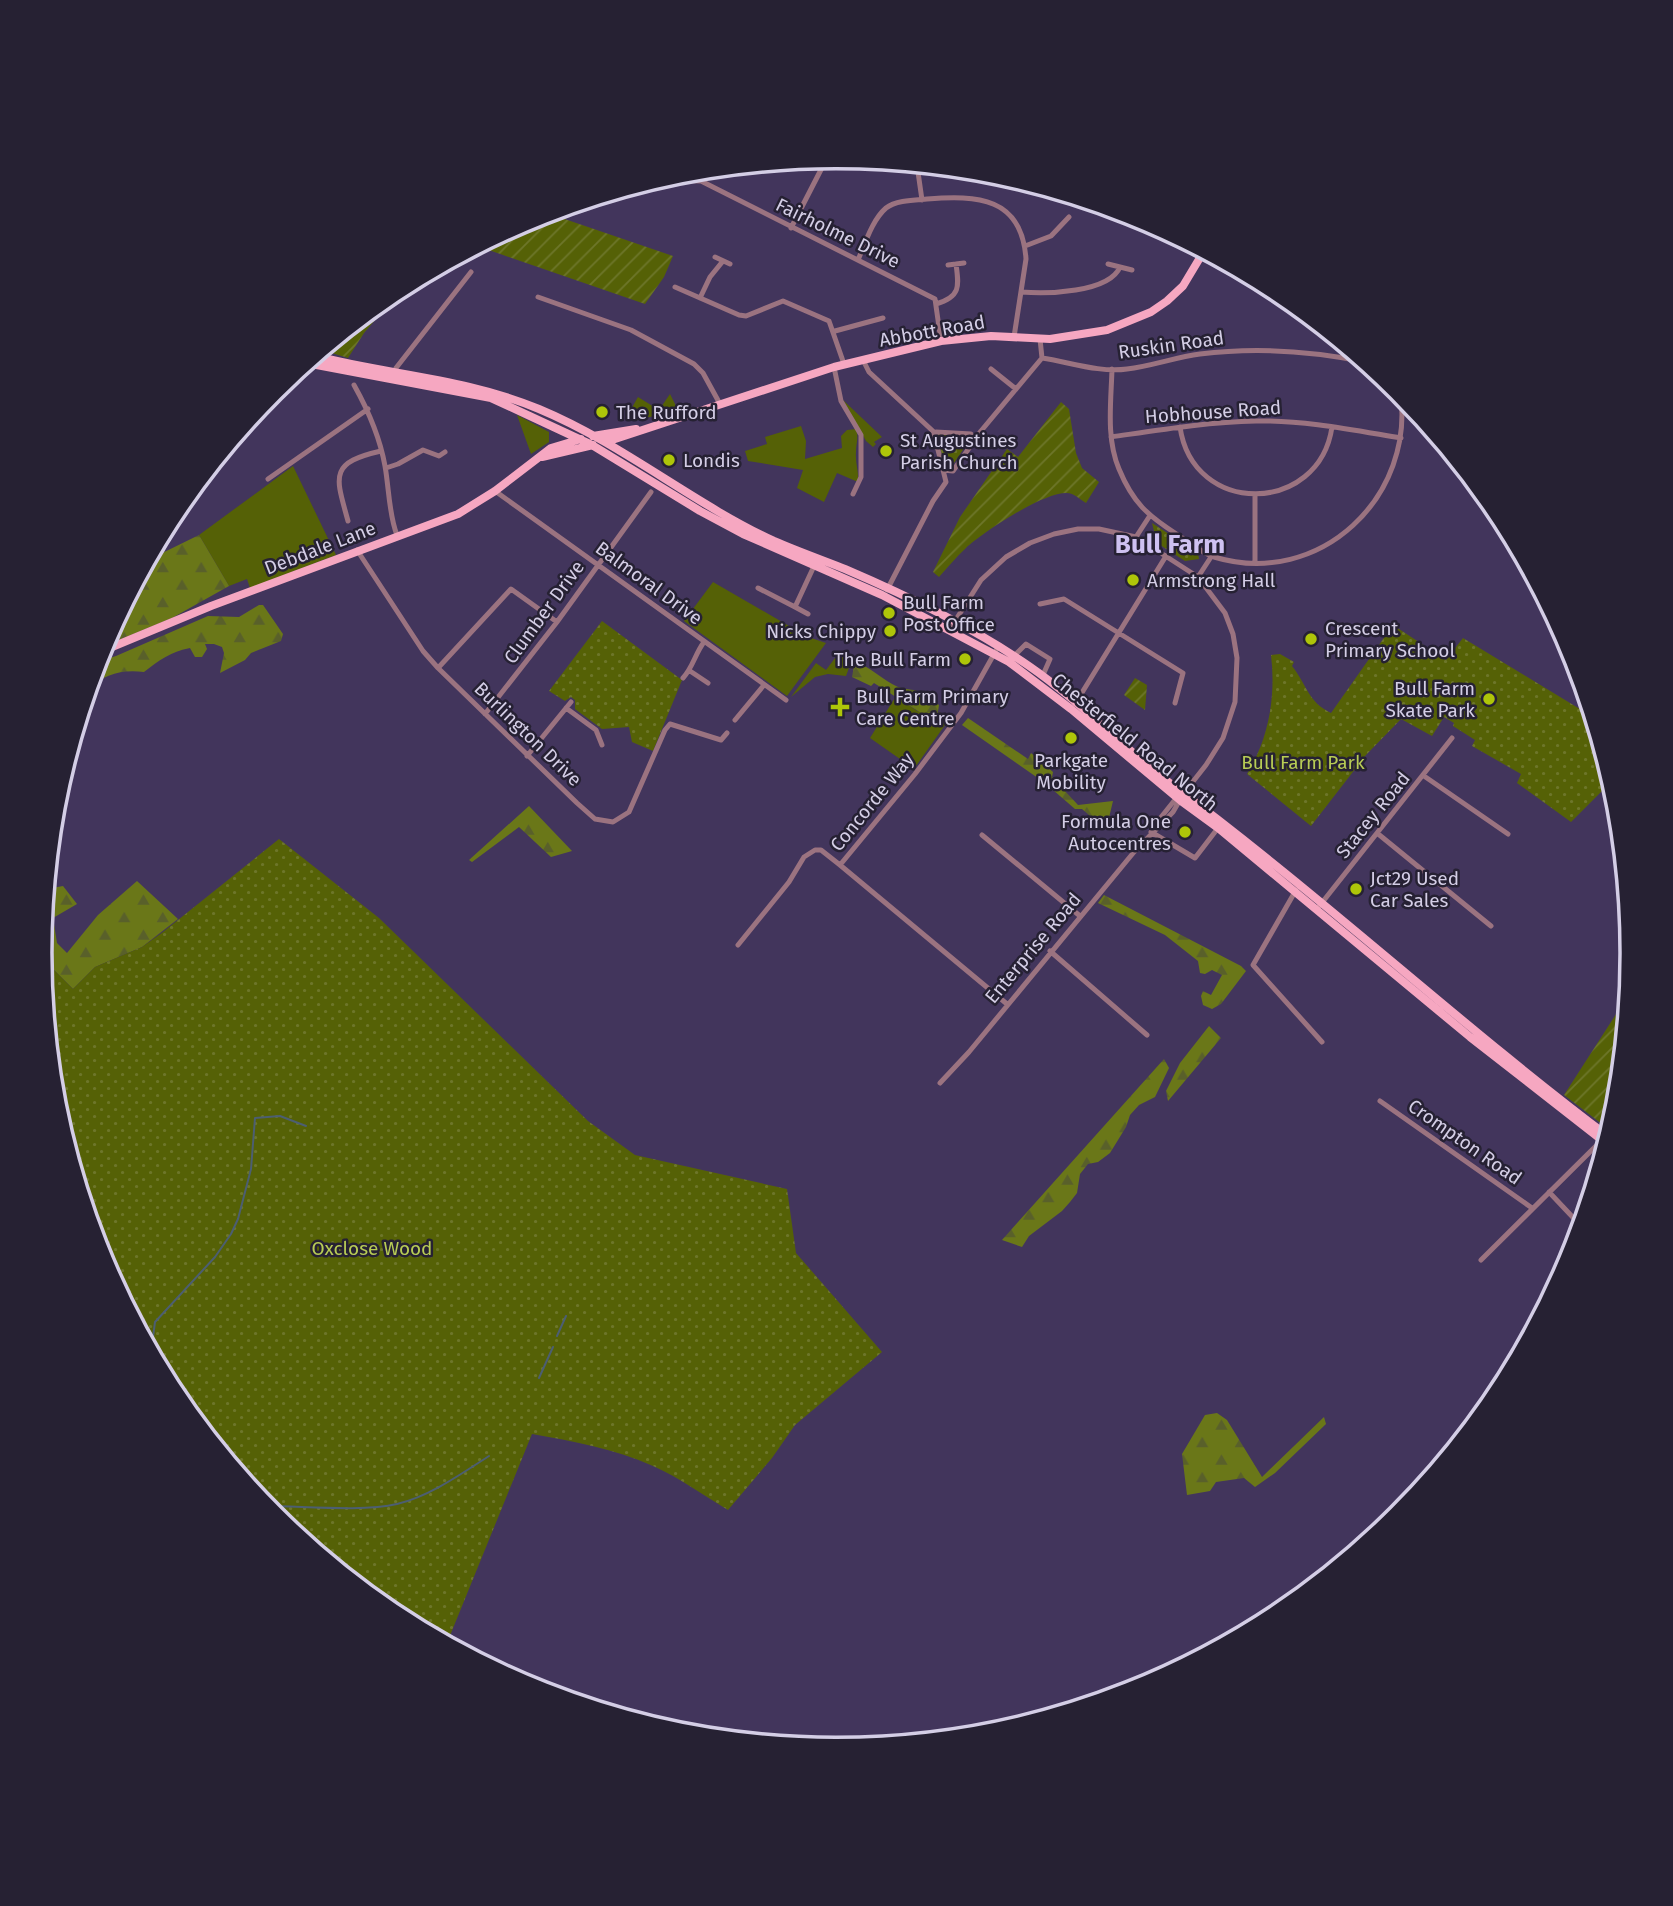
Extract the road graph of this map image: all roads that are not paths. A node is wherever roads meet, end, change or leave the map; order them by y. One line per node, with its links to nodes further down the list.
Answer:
1 (821, 170): 6 (street)
2 (918, 174): 4 (street)
3 (701, 181): 6 (street, Fairholme Drive)
4 (922, 200): 7 (street); 10 (street)
5 (1069, 217): 7 (street)
6 (791, 228): 10 (street, Fairholme Drive)
7 (1025, 246): 21 (street)
8 (715, 257): 11 (street)
9 (1200, 259): 28 (main road, Abbott Road)
10 (858, 260): 24 (street, Fairholme Drive)
11 (723, 261): 13 (street); 23 (street)
12 (964, 263): 14 (street)
13 (730, 264)
14 (956, 264): 16 (street); 24 (street)
15 (1108, 264): 17 (street)
16 (948, 265)
17 (1120, 267): 18 (street); 21 (street)
18 (1132, 270)
19 (471, 272): 39 (street)
20 (675, 287): 23 (street)
21 (1021, 292): 27 (street)
22 (538, 297): 42 (street)
23 (700, 298): 26 (street)
24 (936, 304): 29 (street)
25 (883, 318): 26 (street)
26 (835, 331): 34 (street)
27 (1014, 337): 28 (main road, Abbott Road); 29 (main road, Abbott Road)
28 (1040, 339): 30 (street)
29 (941, 341): 32 (main road, Abbott Road)
30 (1042, 358): 38 (street, Ruskin Road); 41 (street)
31 (326, 359): 39 (main road)
32 (863, 360): 34 (main road, Abbott Road); 49 (street)
33 (1348, 360): 38 (street, Ruskin Road)
34 (844, 364): 36 (main road, Abbott Road)
35 (319, 365): 39 (main road)
36 (834, 367): 42 (main road, Abbott Road); 68 (street)
37 (991, 369): 41 (street)
38 (1112, 369): 52 (street)
39 (395, 377): 45 (main road, Chesterfield Road North); 51 (main road, Chesterfield Road North)
40 (354, 385): 43 (street)
41 (1016, 389): 55 (street)
42 (720, 404): 48 (main road, Abbott Road)
43 (368, 409): 59 (street); 65 (street)
44 (1402, 410): 53 (street)
45 (551, 425): 54 (main road, Chesterfield Road North); 58 (main road)
46 (1180, 427): 47 (street, Hobhouse Road); 52 (street, Hobhouse Road); 69 (street)
47 (1332, 427): 53 (street, Hobhouse Road); 69 (street)
48 (642, 429): 50 (main road, Abbott Road); 51 (main road, Abbott Road)
49 (935, 433): 55 (street); 64 (street)
50 (633, 434): 56 (main road, Abbott Road); 62 (main road)
51 (594, 435): 54 (main road, Abbott Road); 56 (main road, Chesterfield Road North)
52 (1111, 437): 70 (street)
53 (1401, 438): 78 (street)
54 (579, 439): 57 (main road, Chesterfield Road North); 58 (main road, Debdale Lane)
55 (974, 441): 64 (street)
56 (607, 442): 57 (main road, Abbott Road); 62 (main road, Chesterfield Road North)
57 (592, 445): 61 (main road, Debdale Lane); 77 (main road, Chesterfield Road North)
58 (551, 449): 61 (main road, Debdale Lane)
59 (381, 451): 63 (street); 71 (street)
60 (446, 452): 63 (street)
61 (542, 457): 66 (main road, Debdale Lane)
62 (632, 459): 77 (main road, Chesterfield Road North)
63 (386, 468): 72 (street)
64 (943, 470): 82 (street)
65 (268, 479)
66 (495, 491): 72 (main road, Debdale Lane); 79 (street, Balmoral Drive)
67 (651, 492): 79 (street, Clumber Drive)
68 (853, 494)
69 (1255, 495): 78 (street)
70 (1149, 517): 73 (street); 76 (street)
71 (348, 521)
72 (397, 536): 74 (main road, Debdale Lane)
73 (1136, 537): 75 (street, Enterprise Road); 87 (street)
74 (357, 550): 90 (main road, Debdale Lane); 93 (street, Burlington Drive)
75 (1166, 556): 80 (street, Enterprise Road); 88 (street)
76 (1211, 556): 78 (street); 80 (street)
77 (816, 562): 82 (main road, Chesterfield Road North); 84 (street)
78 (1255, 563)
79 (598, 566): 86 (street, Clumber Drive); 89 (street, Balmoral Drive)
80 (1198, 577): 109 (street, Enterprise Road)
81 (758, 588): 84 (street)
82 (886, 592): 87 (main road, Chesterfield Road North)
83 (1040, 604): 88 (street)
84 (795, 607): 85 (street)
85 (808, 614)
86 (557, 622): 93 (street); 102 (street, Clumber Drive)
87 (952, 625): 91 (main road, Chesterfield Road North)
88 (1119, 634): 100 (street); 101 (street)
89 (704, 642): 94 (street); 98 (street, Balmoral Drive)
90 (115, 646)
91 (996, 650): 92 (main road, Chesterfield Road North); 101 (main road, Chesterfield Road North); 115 (street, Concorde Way)
92 (1014, 656): 95 (main road, Chesterfield Road North); 95 (street)
93 (438, 668): 102 (street, Burlington Drive)
94 (690, 670): 96 (street); 97 (street)
95 (1043, 675): 101 (main road, Chesterfield Road North)
96 (683, 678)
97 (708, 683)
98 (764, 685): 99 (street, Balmoral Drive); 103 (street)
99 (786, 700)
100 (1175, 703)
101 (1073, 706): 109 (main road, Chesterfield Road North)
102 (485, 715): 107 (street, Burlington Drive)
103 (736, 720)
104 (727, 733): 107 (street, Burlington Drive)
105 (1452, 738): 108 (street, Stacey Road)
106 (601, 745): 107 (street)
107 (527, 755)
108 (1424, 776): 112 (street, Stacey Road); 113 (street)
109 (1180, 797): 110 (main road, Chesterfield Road North); 111 (street, Enterprise Road); 116 (main road, Chesterfield Road North)
110 (1218, 828): 111 (street); 116 (main road, Chesterfield Road North)
111 (1151, 832): 118 (street, Enterprise Road)
112 (1377, 833): 117 (street, Stacey Road); 119 (street)
113 (1508, 834)
114 (982, 835): 118 (street)
115 (840, 865): 120 (street); 122 (street, Concorde Way)
116 (1297, 888): 117 (main road, Chesterfield Road North); 124 (street)
117 (1320, 906): 127 (main road, Chesterfield Road North)
118 (1080, 916): 121 (street, Enterprise Road)
119 (1491, 926)
120 (738, 945)
121 (1050, 951): 122 (street, Enterprise Road); 123 (street)
122 (1007, 1004): 125 (street, Enterprise Road)
123 (1147, 1035)
124 (1322, 1042)
125 (940, 1083)
126 (1380, 1101): 130 (street, Crompton Road)
127 (1599, 1133)
128 (1596, 1149): 129 (street)
129 (1549, 1192): 130 (street); 131 (street)
130 (1532, 1208): 132 (street)
131 (1574, 1219)
132 (1482, 1260)

